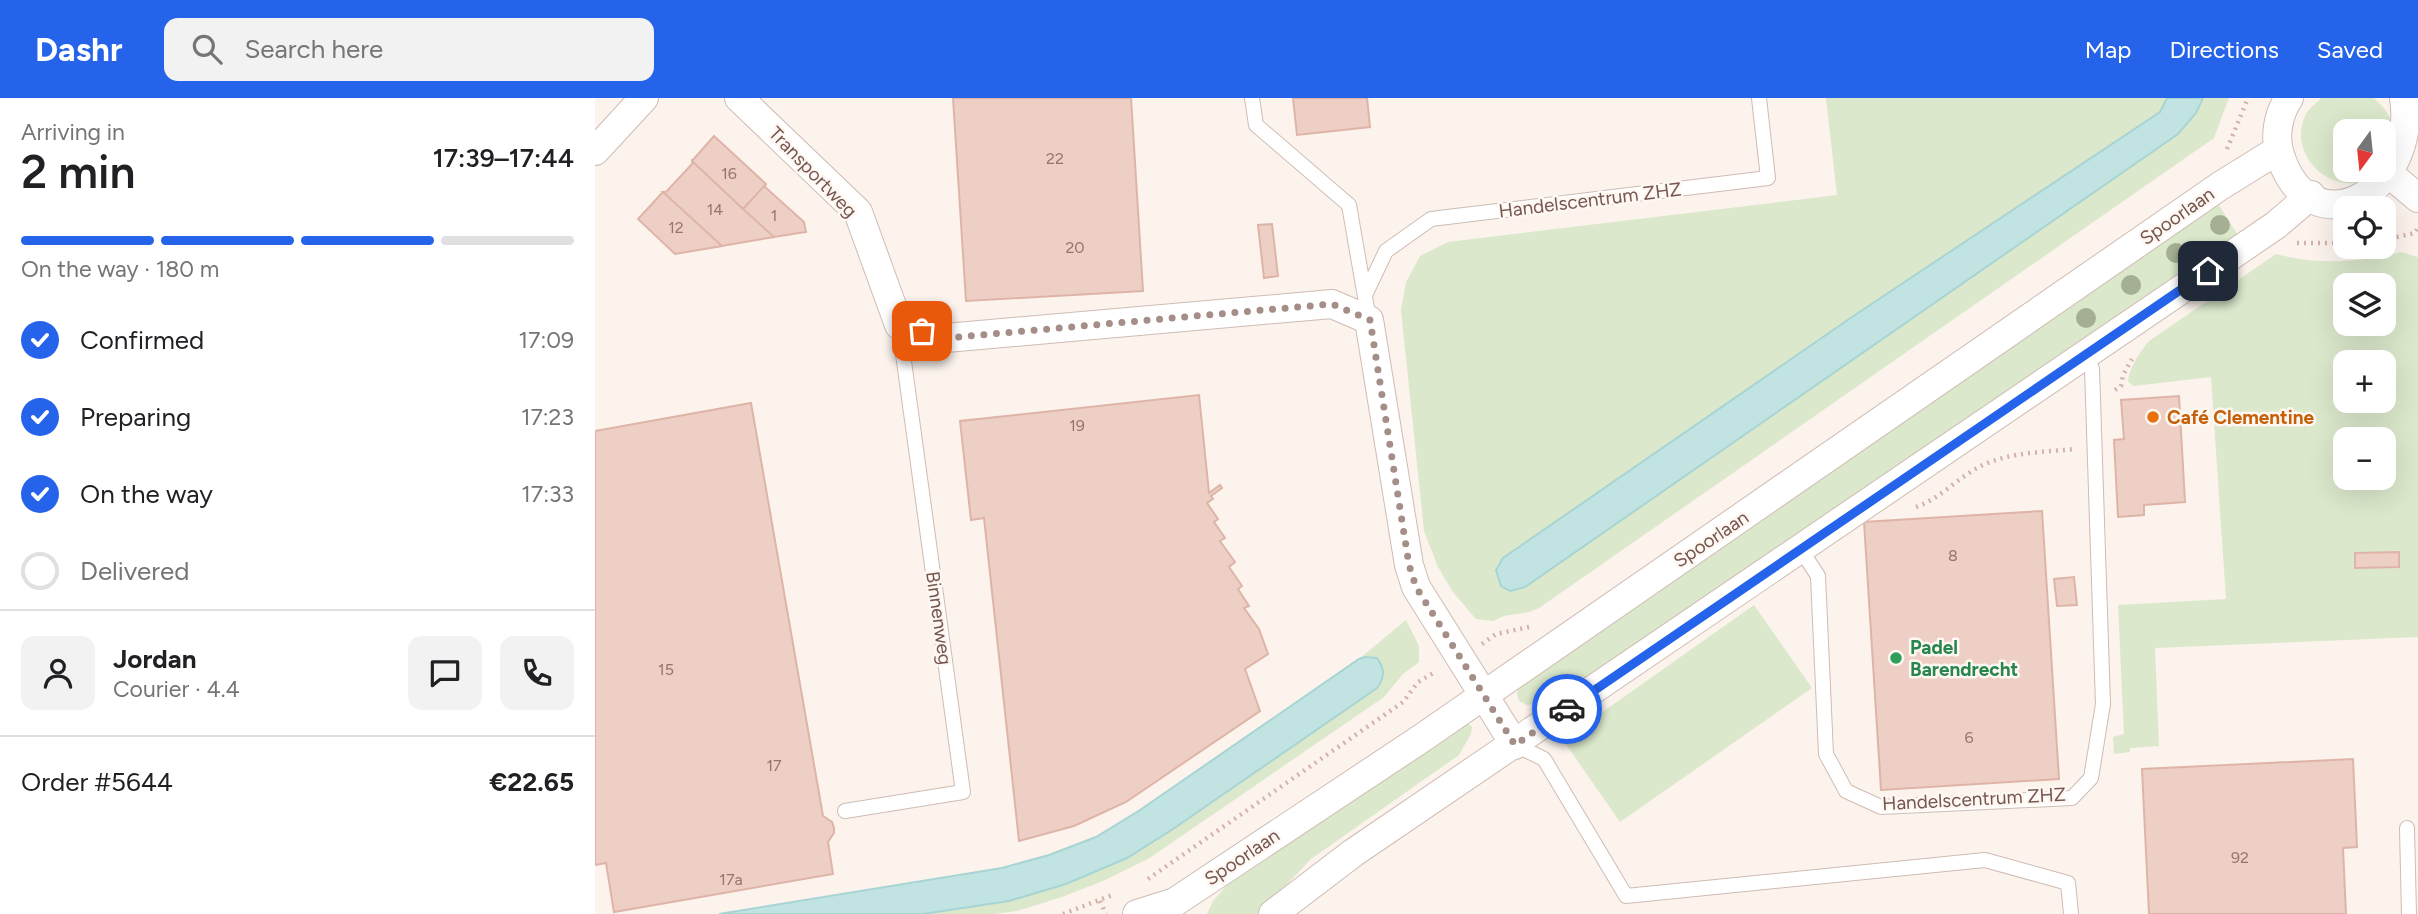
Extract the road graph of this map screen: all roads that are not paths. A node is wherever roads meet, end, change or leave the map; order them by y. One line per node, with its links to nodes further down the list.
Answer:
1 (644, 98): 9 (street)
2 (739, 98): 14 (street, Transportweg)
3 (1252, 98): 12 (lane)
4 (1759, 98): 12 (lane, Handelscentrum ZHZ)
5 (2289, 98): 7 (street)
6 (2404, 98): 8 (street)
7 (2279, 150): 11 (street); 17 (street, Spoorlaan)
8 (2416, 150): 10 (street)
9 (595, 151)
10 (2408, 190): 11 (street)
11 (2311, 195): 15 (street)
12 (1366, 292): 13 (lane)
13 (1370, 320): 14 (street); 17 (street)
14 (899, 325): 19 (lane, Binnenweg)
15 (2086, 353): 16 (street); 16 (lane, Handelscentrum ZHZ)
16 (1801, 550): 18 (street)
17 (1484, 694): 18 (street); 21 (street, Spoorlaan)
18 (1515, 745): 23 (street); 24 (lane)
19 (845, 811)
20 (2407, 828): 25 (lane)
21 (1177, 908): 22 (street, Spoorlaan)
22 (1137, 914)
23 (1273, 914)
24 (2071, 914)
25 (2409, 914)

